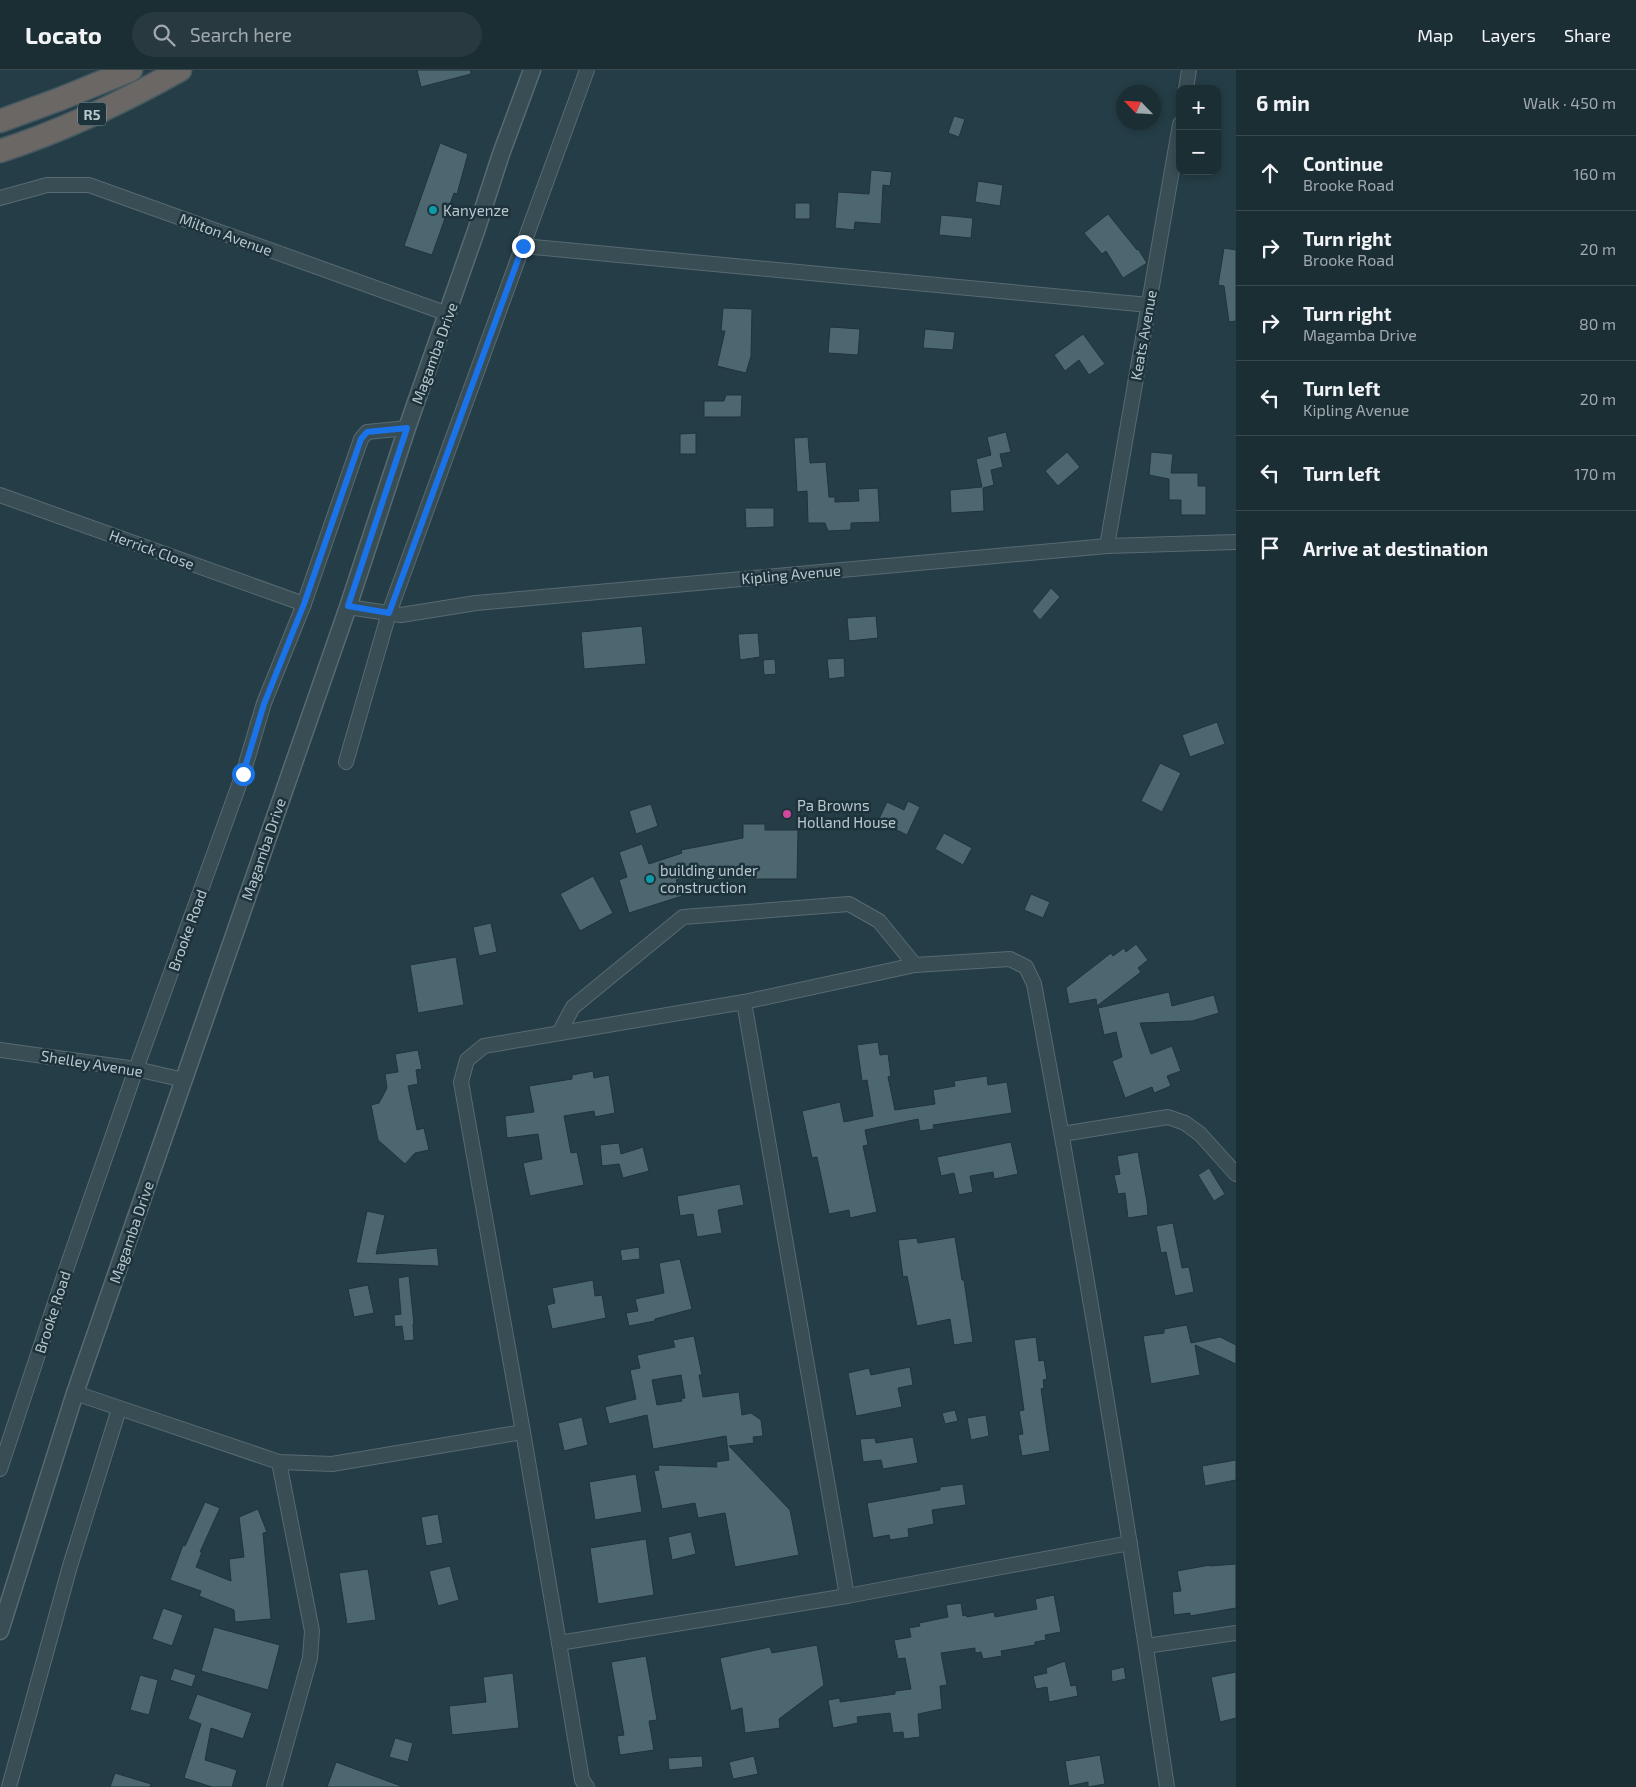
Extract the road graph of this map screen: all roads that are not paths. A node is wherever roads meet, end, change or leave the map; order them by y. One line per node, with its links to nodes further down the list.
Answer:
1 (131, 70): 7 (highway, R5)
2 (180, 70): 9 (highway, R5)
3 (532, 70): 13 (street, Magamba Drive)
4 (587, 70): 11 (street)
5 (1186, 71): 6 (street)
6 (1186, 85)
7 (0, 121)
8 (1179, 130): 12 (street, Keats Avenue)
9 (0, 151)
10 (0, 198): 13 (street, Milton Avenue)
11 (523, 246): 12 (street); 20 (street)
12 (1149, 305): 17 (street, Keats Avenue)
13 (448, 314): 14 (street, Magamba Drive)
14 (407, 428): 18 (street, Brooke Road); 19 (street, Magamba Drive)
15 (0, 494): 18 (street, Herrick Close)
16 (1236, 542): 17 (street, Kipling Avenue)
17 (1107, 546): 20 (street, Kipling Avenue)
18 (304, 604): 26 (street, Brooke Road)
19 (348, 606): 20 (street, Kipling Avenue); 27 (street, Magamba Drive)
20 (389, 613): 21 (street)
21 (346, 762)
22 (915, 965): 23 (street); 24 (street); 28 (street)
23 (744, 1002): 24 (street); 36 (street)
24 (559, 1033): 32 (street)
25 (0, 1050): 26 (street, Shelley Avenue)
26 (136, 1069): 27 (street, Shelley Avenue); 34 (street, Brooke Road)
27 (184, 1080): 30 (street, Magamba Drive)
28 (1062, 1134): 29 (street); 35 (street)
29 (1236, 1174)
30 (75, 1394): 31 (street); 37 (street, Magamba Drive)
31 (119, 1409): 33 (street); 41 (street)
32 (523, 1432): 33 (street); 39 (street)
33 (279, 1462): 42 (street)
34 (0, 1469)
35 (1130, 1543): 36 (street); 40 (street)
36 (847, 1596): 39 (street)
37 (0, 1631)
38 (1236, 1633): 40 (street)
39 (560, 1643): 43 (street)
40 (1146, 1646): 44 (street)
41 (9, 1787)
42 (274, 1787)
43 (587, 1787)
44 (1167, 1787)

